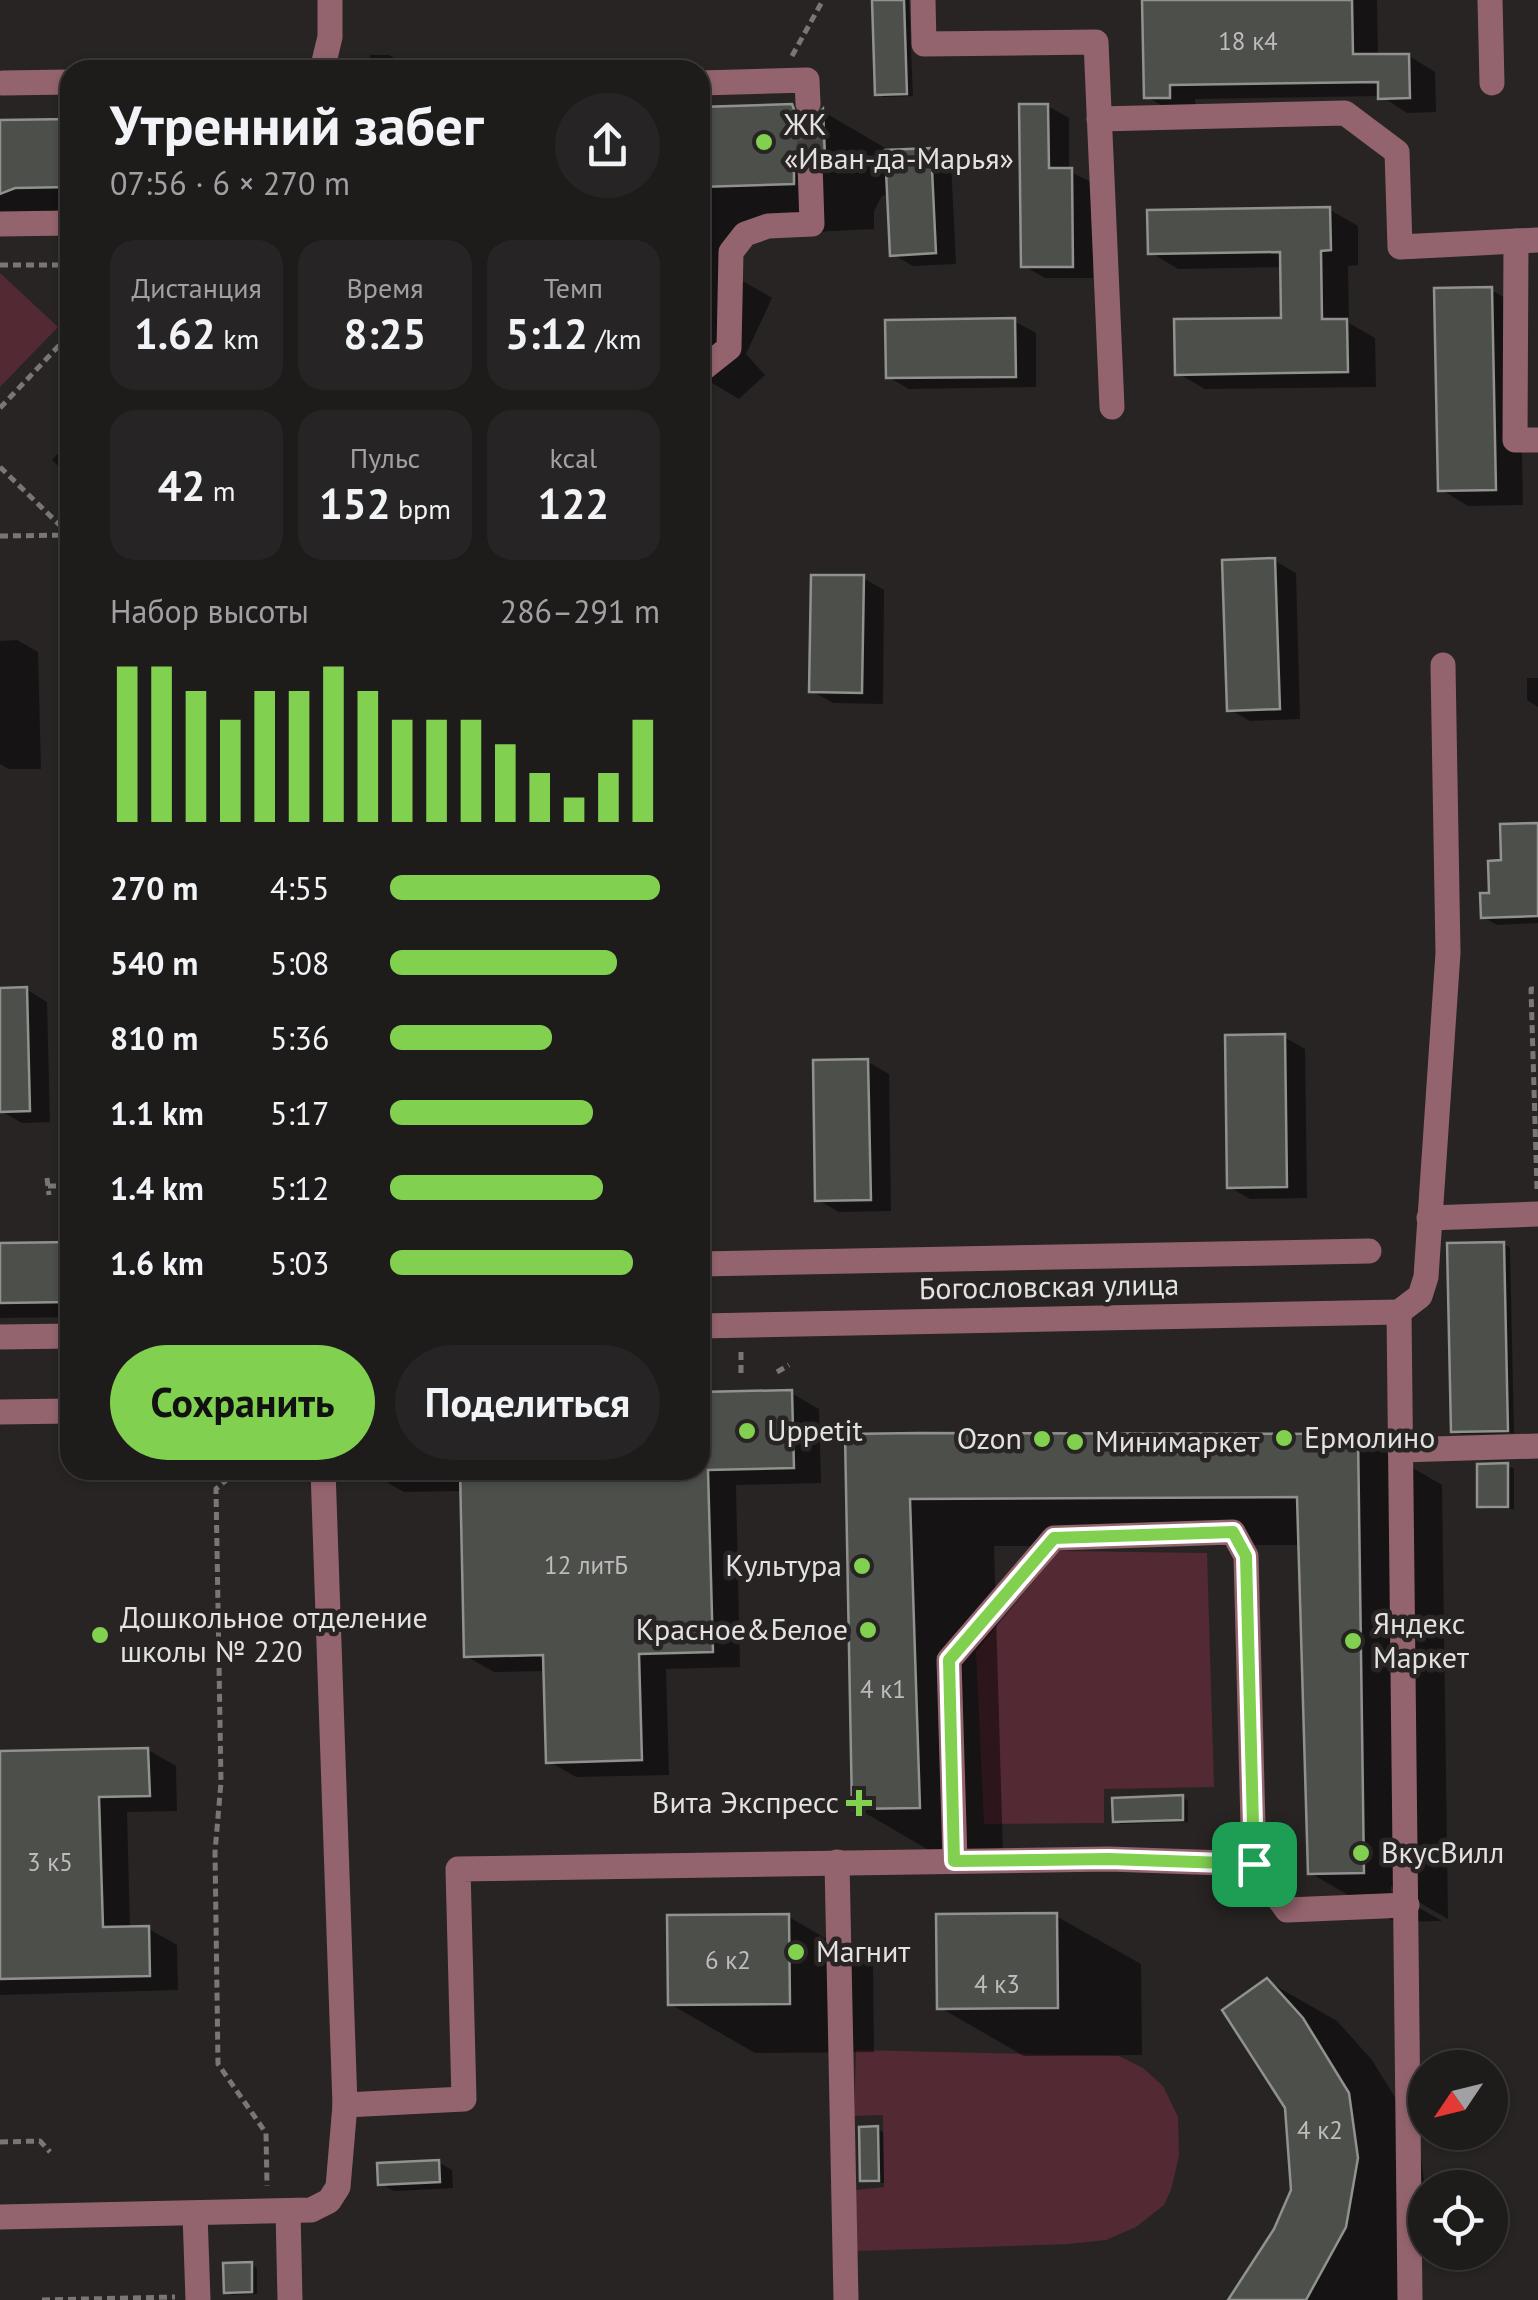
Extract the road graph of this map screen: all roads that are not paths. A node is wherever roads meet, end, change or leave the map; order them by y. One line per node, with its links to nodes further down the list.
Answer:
1 (312, 0): 5 (street)
2 (330, 0): 6 (street)
3 (924, 0): 12 (street)
4 (1490, 0): 10 (street)
5 (318, 60)
6 (324, 60)
7 (60, 82): 8 (street)
8 (3, 83)
9 (710, 83): 11 (street)
10 (1492, 83)
11 (808, 103)
12 (1099, 119): 16 (street); 18 (street)
13 (810, 164): 17 (street)
14 (60, 223): 15 (street)
15 (0, 224)
16 (1527, 241): 19 (street)
17 (710, 363)
18 (1112, 407)
19 (1538, 440)
20 (1443, 665): 22 (street)
21 (1538, 1214): 22 (street)
22 (1428, 1218): 25 (street)
23 (1369, 1251): 24 (street)
24 (710, 1264)
25 (1399, 1312): 26 (street, Богословская улица); 32 (street)
26 (710, 1326)
27 (60, 1336): 28 (street)
28 (0, 1337)
29 (60, 1410): 30 (street)
30 (0, 1412)
31 (1538, 1446): 32 (street)
32 (1400, 1450): 37 (street)
33 (323, 1480): 38 (street)
34 (954, 1861): 35 (street); 36 (street); 36 (street)
35 (837, 1862): 38 (street); 44 (street)
36 (1254, 1864): 37 (street)
37 (1407, 1905): 45 (street)
38 (345, 2105): 39 (street)
39 (278, 2211): 40 (street); 43 (street)
40 (196, 2214): 41 (street); 42 (street)
41 (0, 2217)
42 (198, 2298)
43 (290, 2300)
44 (846, 2300)
45 (1410, 2300)

